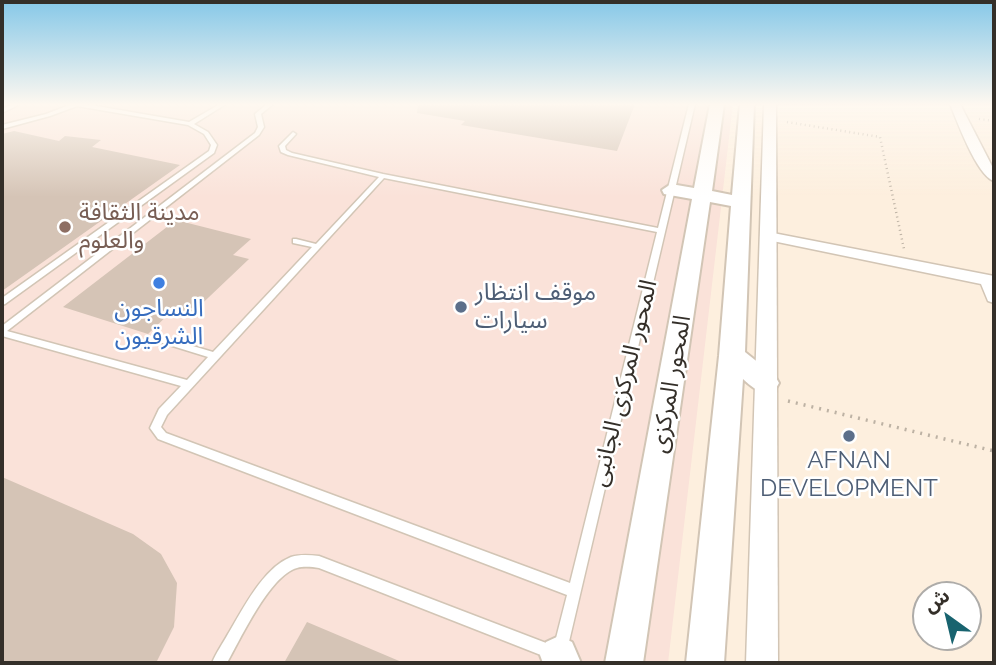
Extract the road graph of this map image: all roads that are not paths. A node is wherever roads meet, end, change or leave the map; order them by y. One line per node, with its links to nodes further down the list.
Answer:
1 (206, 135): 20 (lane)
2 (256, 135): 21 (lane)
3 (292, 135): 9 (lane)
4 (684, 135): 11 (lane, المحور المركزى الجانبى)
5 (712, 135): 12 (main road, المحور المركزى)
6 (745, 135): 13 (main road, المحور المركزى)
7 (770, 135): 15 (street)
8 (970, 135): 10 (street)
9 (383, 176): 14 (lane); 17 (lane)
10 (994, 177)
11 (671, 190): 12 (main road); 14 (lane, المحور المركزى الجانبى)
12 (703, 196): 13 (main road); 30 (main road, المحور المركزى)
13 (740, 202): 24 (main road, المحور المركزى)
14 (661, 231): 27 (lane, المحور المركزى الجانبى)
15 (768, 236): 18 (street); 26 (street)
16 (296, 241): 17 (lane)
17 (316, 246): 23 (lane)
18 (991, 281): 19 (street)
19 (994, 297)
20 (2, 302)
21 (2, 332): 25 (lane)
22 (156, 338): 23 (lane)
23 (215, 355): 25 (lane)
24 (732, 356): 26 (main road); 31 (main road, المحور المركزى)
25 (188, 384): 27 (lane)
26 (766, 389): 32 (street)
27 (574, 591): 28 (lane, المحور المركزى الجانبى)
28 (559, 661): 29 (lane)
29 (219, 663)
30 (624, 663)
31 (705, 663)
32 (762, 663)

